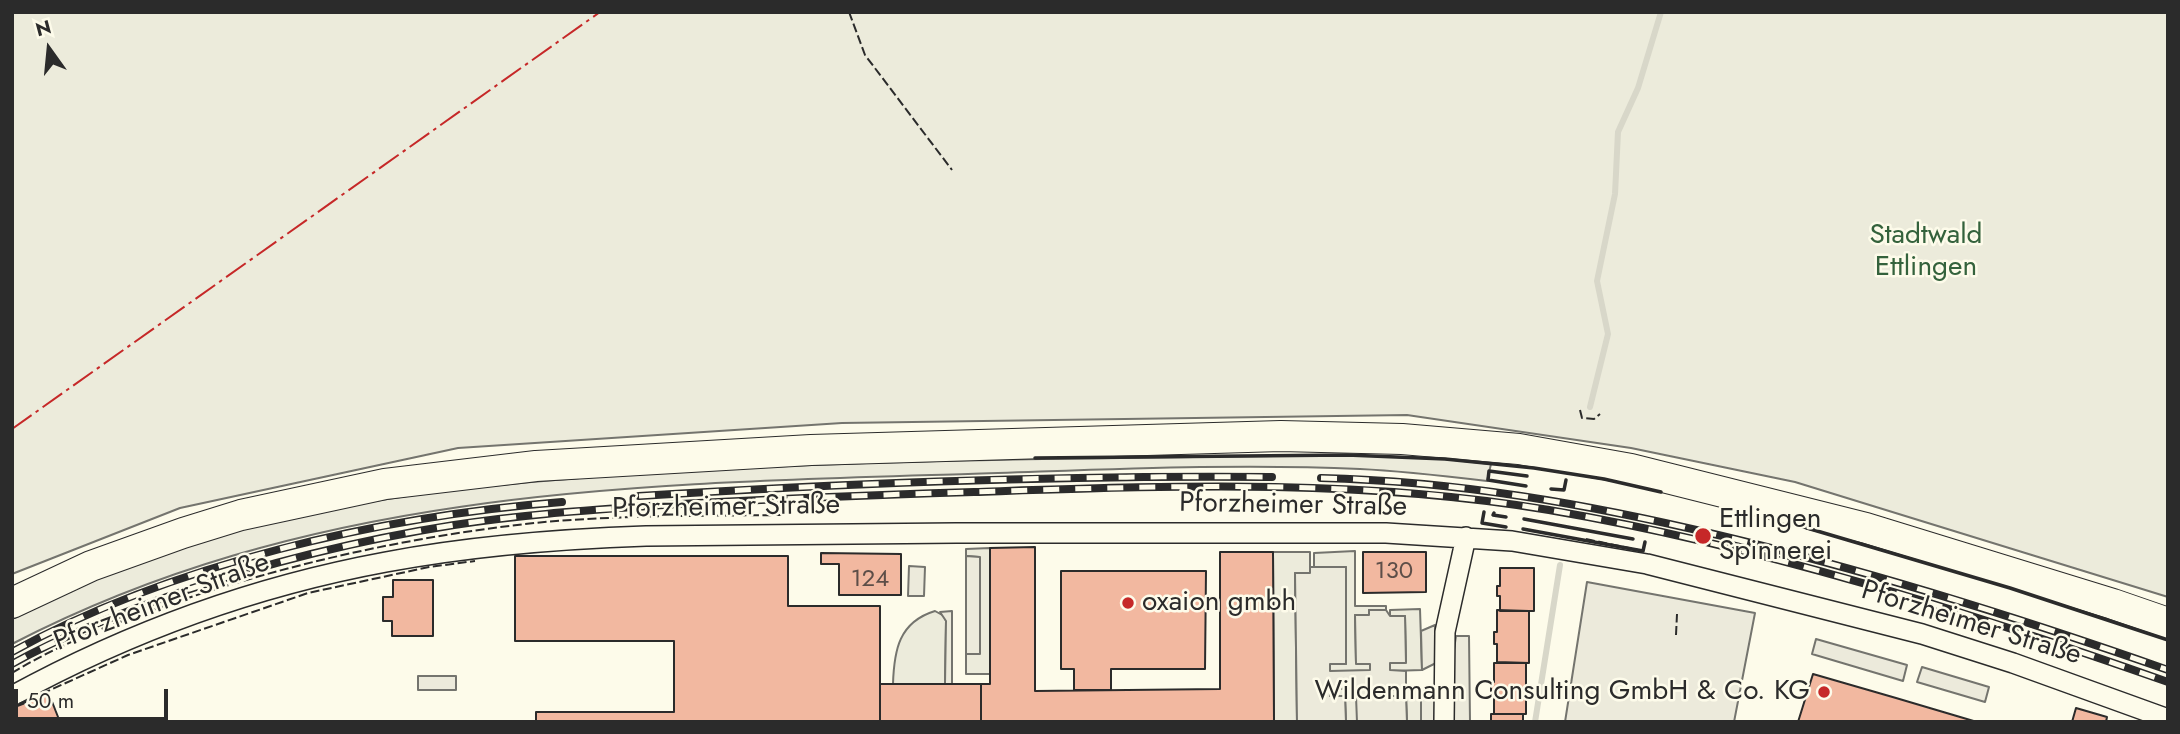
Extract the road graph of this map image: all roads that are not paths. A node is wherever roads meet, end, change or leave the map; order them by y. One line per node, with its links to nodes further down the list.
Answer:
1 (1466, 537): 4 (street, Pforzheimer Straße); 5 (street, Pforzheimer Straße); 6 (street)
2 (12, 603): 3 (main road)
3 (2168, 623)
4 (12, 696)
5 (2168, 719)
6 (1444, 722)

